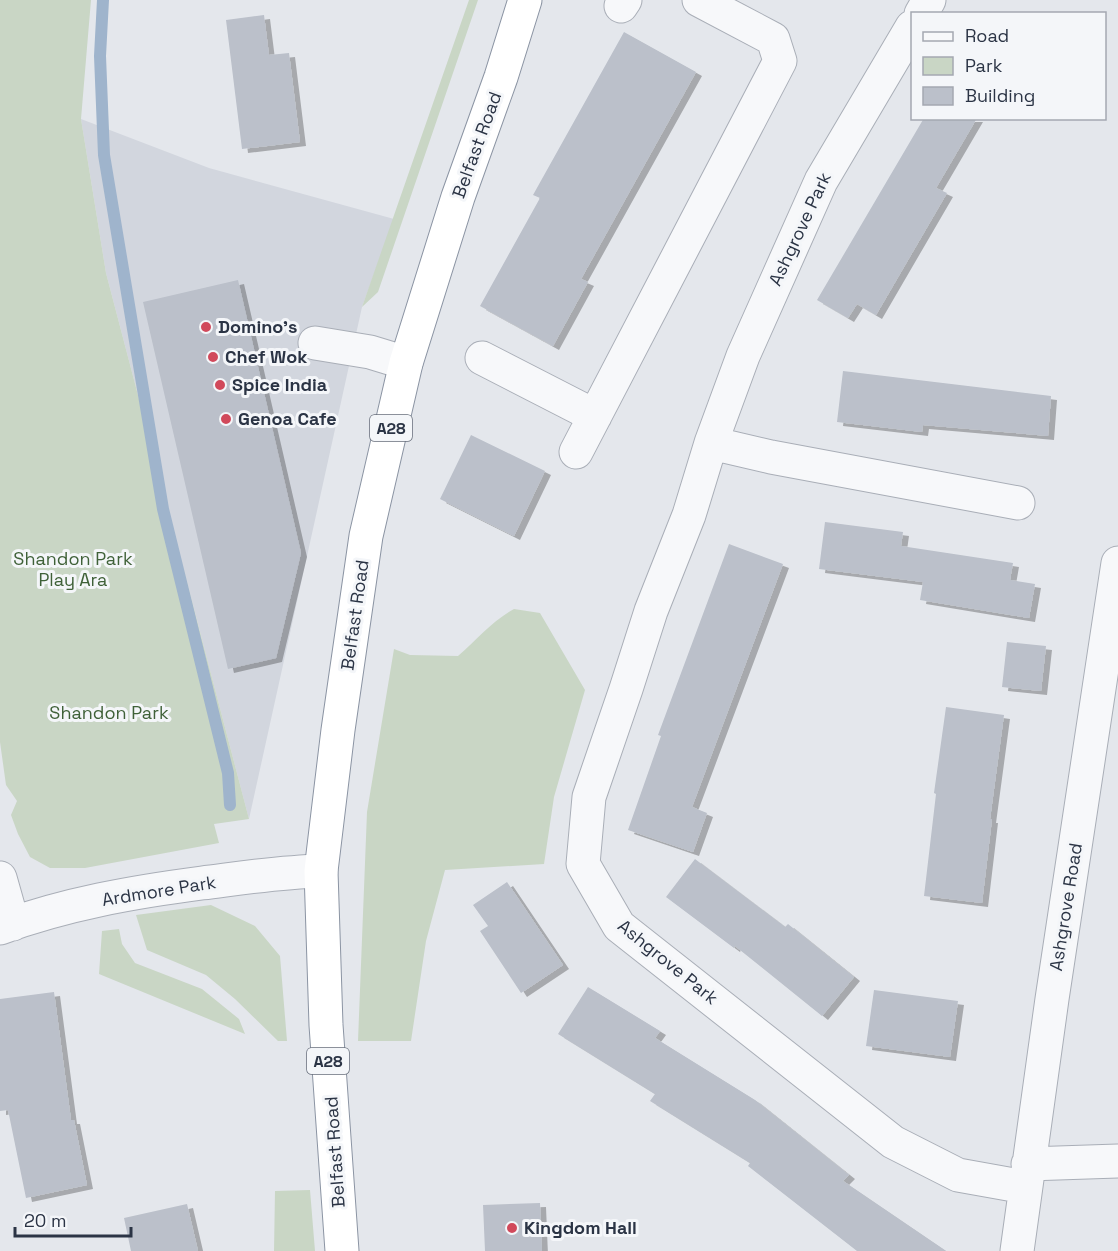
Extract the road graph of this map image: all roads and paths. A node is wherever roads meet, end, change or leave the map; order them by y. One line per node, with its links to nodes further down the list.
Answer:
1 (525, 0): 6 (highway, Belfast Road / A28)
2 (699, 0): 7 (street)
3 (911, 29): 8 (street, Ashgrove Park)
4 (315, 343): 6 (street)
5 (482, 358): 7 (street)
6 (406, 363): 12 (highway, Belfast Road / A28)
7 (595, 416): 9 (street)
8 (711, 443): 10 (street); 16 (street, Ashgrove Park)
9 (576, 452)
10 (1018, 503)
11 (1118, 563): 16 (street, Ashgrove Road)
12 (321, 871): 14 (street, Ardmore Park); 17 (highway, Belfast Road / A28)
13 (0, 878): 14 (street)
14 (6, 926)
15 (1118, 1161): 16 (street, Ashgrove Park)
16 (1027, 1175): 18 (street, Ashgrove Road)
17 (342, 1251)
18 (1017, 1251)

